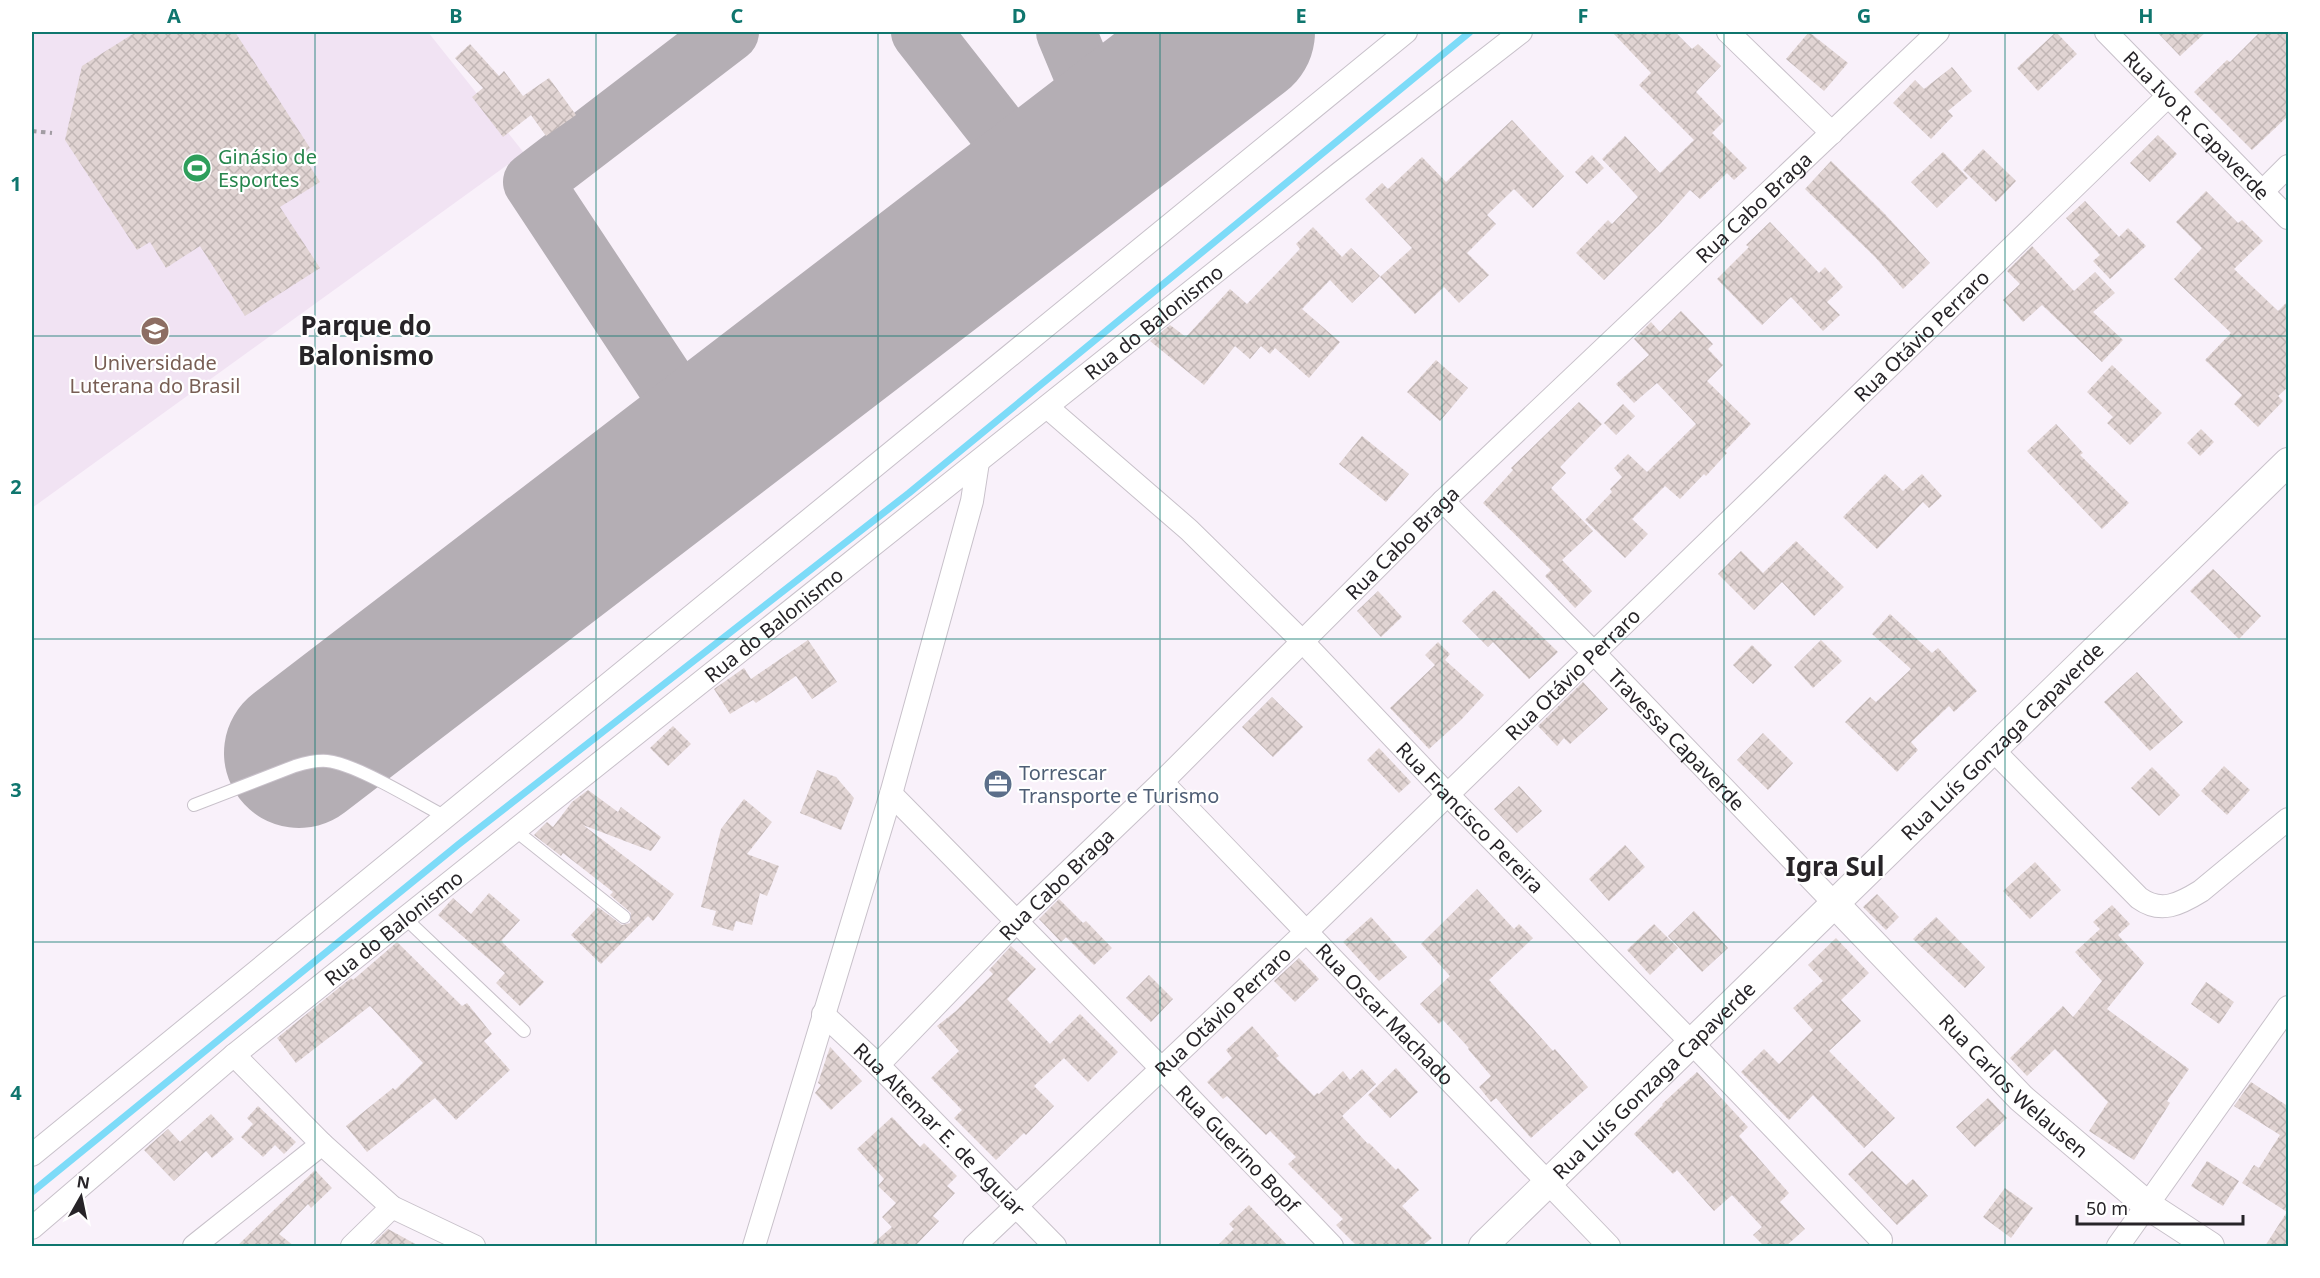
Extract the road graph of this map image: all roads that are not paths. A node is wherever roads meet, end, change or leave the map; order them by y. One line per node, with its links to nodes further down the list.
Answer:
1 (1406, 32): 22 (street)
2 (1521, 32): 11 (street, Rua do Balonismo)
3 (1728, 32): 7 (street)
4 (1938, 32): 7 (street, Rua Cabo Braga)
5 (2106, 32): 6 (street, Rua Ivo R. Capaverde)
6 (2168, 96): 9 (street, Rua Ivo R. Capaverde); 16 (street, Rua Otávio Perraro)
7 (1832, 133): 14 (street, Rua Cabo Braga)
8 (2289, 166): 9 (street)
9 (2263, 191): 10 (street, Rua Ivo R. Capaverde)
10 (2289, 218)
11 (1047, 407): 12 (street, Rua do Balonismo); 15 (street, Rua Francisco Pereira)
12 (978, 462): 19 (street); 24 (street, Rua do Balonismo)
13 (2289, 462): 17 (street, Rua Luís Gonzaga Capaverde)
14 (1443, 501): 15 (street, Rua Cabo Braga); 16 (street, Travessa Capaverde)
15 (1302, 641): 18 (street, Rua Cabo Braga); 20 (street, Rua Francisco Pereira)
16 (1593, 652): 20 (street, Rua Otávio Perraro); 25 (street, Travessa Capaverde)
17 (1992, 749): 23 (street); 25 (street, Rua Luís Gonzaga Capaverde)
18 (1162, 782): 28 (street, Rua Cabo Braga); 29 (street, Rua Oscar Machado)
19 (891, 794): 28 (street, Rua Guerino Bopf); 31 (street)
20 (1447, 794): 29 (street, Rua Otávio Perraro); 33 (street, Rua Francisco Pereira)
21 (194, 805): 22 (lane)
22 (446, 817): 38 (street)
23 (2289, 819)
24 (516, 831): 26 (lane); 27 (street, Rua do Balonismo)
25 (1834, 904): 33 (street, Rua Luís Gonzaga Capaverde); 40 (street, Rua Carlos Welausen)
26 (624, 917)
27 (405, 918): 32 (lane); 34 (street, Rua do Balonismo)
28 (1017, 921): 35 (street, Rua Cabo Braga); 36 (street, Rua Guerino Bopf)
29 (1307, 931): 36 (street, Rua Otávio Perraro); 39 (street, Rua Oscar Machado)
30 (2289, 1007): 40 (street)
31 (823, 1014): 35 (street, Rua Altemar E. de Aguiar); 48 (street)
32 (524, 1031)
33 (1692, 1043): 39 (street, Rua Luís Gonzaga Capaverde); 44 (street, Rua Francisco Pereira)
34 (234, 1055): 37 (street); 43 (street, Rua do Balonismo)
35 (878, 1065): 41 (street, Rua Altemar E. de Aguiar)
36 (1163, 1070): 41 (street, Rua Otávio Perraro); 51 (street, Rua Guerino Bopf)
37 (322, 1144): 42 (street); 45 (street)
38 (32, 1155)
39 (1549, 1183): 52 (street, Rua Luís Gonzaga Capaverde); 53 (street, Rua Oscar Machado)
40 (2147, 1205): 54 (street); 55 (street, Rua Carlos Welausen)
41 (1016, 1206): 49 (street, Rua Otávio Perraro); 50 (street, Rua Altemar E. de Aguiar)
42 (392, 1207): 46 (street); 47 (street)
43 (32, 1228)
44 (1881, 1240)
45 (194, 1246)
46 (352, 1246)
47 (474, 1246)
48 (754, 1246)
49 (974, 1246)
50 (1055, 1246)
51 (1332, 1246)
52 (1483, 1246)
53 (1609, 1246)
54 (2118, 1246)
55 (2210, 1246)

